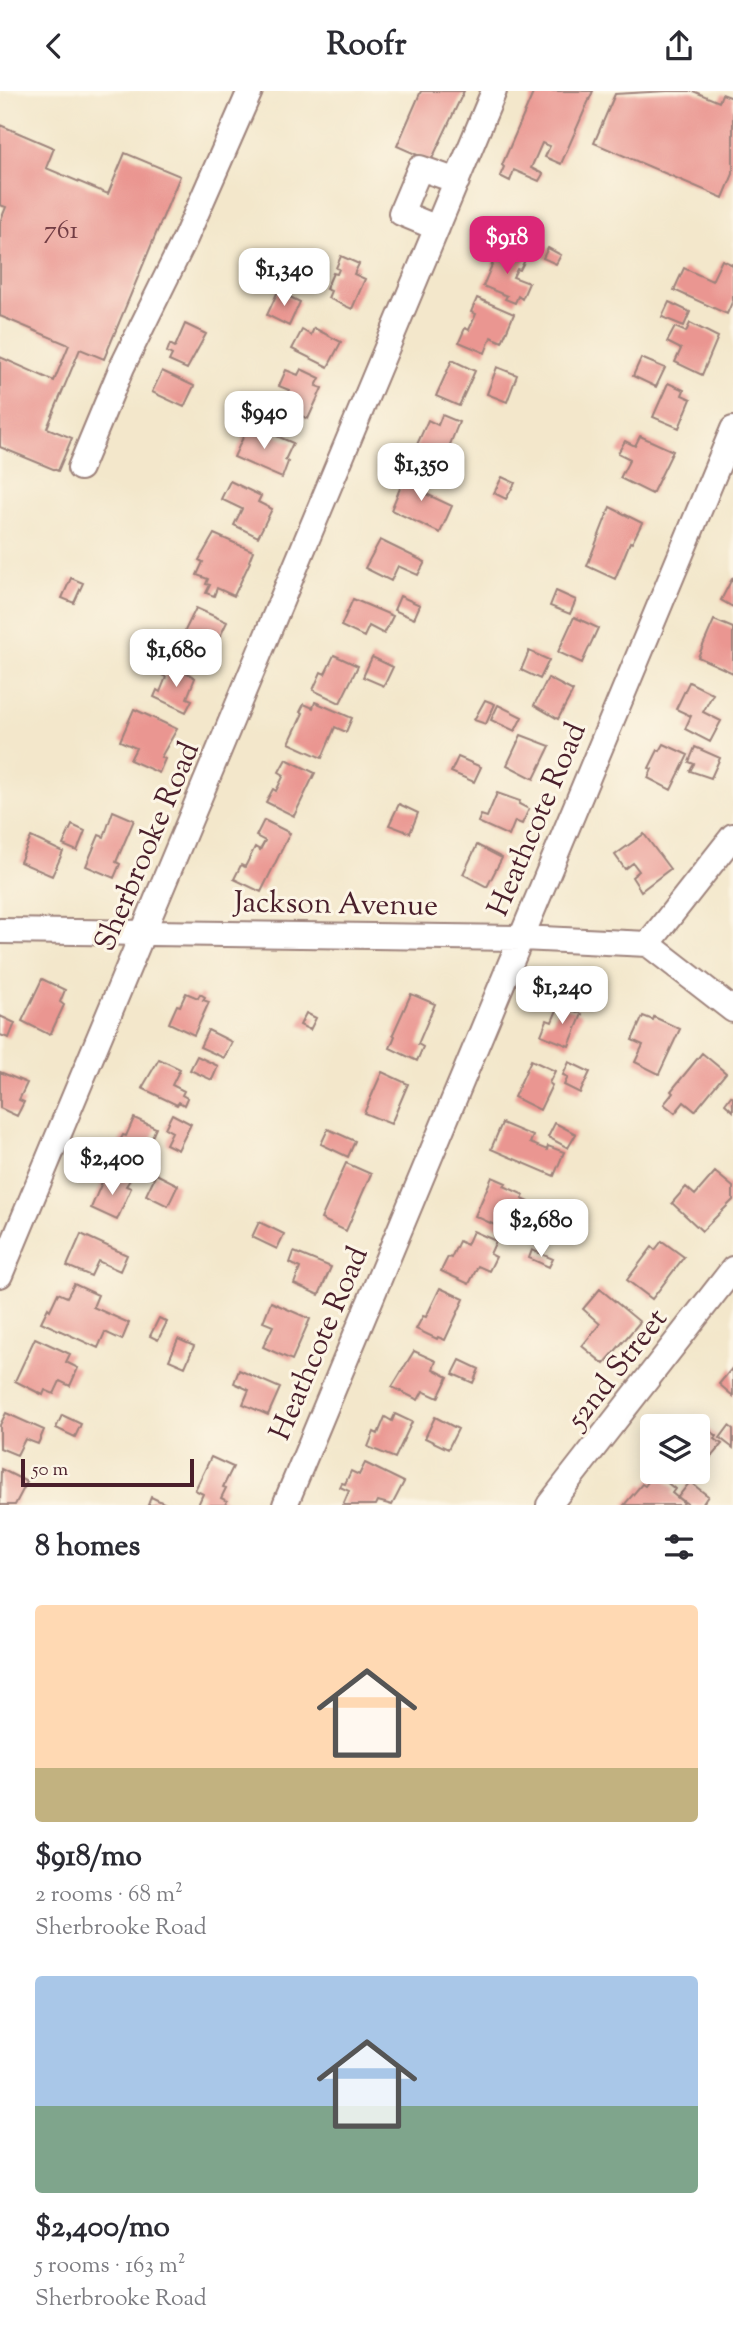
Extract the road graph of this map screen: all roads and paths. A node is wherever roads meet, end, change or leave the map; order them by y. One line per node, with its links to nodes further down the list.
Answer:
1 (250, 91): 6 (street)
2 (494, 91): 3 (street, Sherbrooke Road)
3 (457, 181): 4 (street, Sherbrooke Road); 4 (street)
4 (437, 228): 9 (street, Sherbrooke Road)
5 (733, 429): 10 (street, Heathcote Road)
6 (80, 468)
7 (733, 836): 11 (street)
8 (0, 931): 9 (street, Jackson Avenue)
9 (144, 932): 10 (street, Jackson Avenue); 14 (street, Sherbrooke Road)
10 (521, 938): 11 (street, Jackson Avenue); 15 (street, Heathcote Road)
11 (648, 944): 12 (street)
12 (733, 1010)
13 (733, 1269): 16 (street, 52nd Street)
14 (0, 1275)
15 (285, 1505)
16 (550, 1505)

